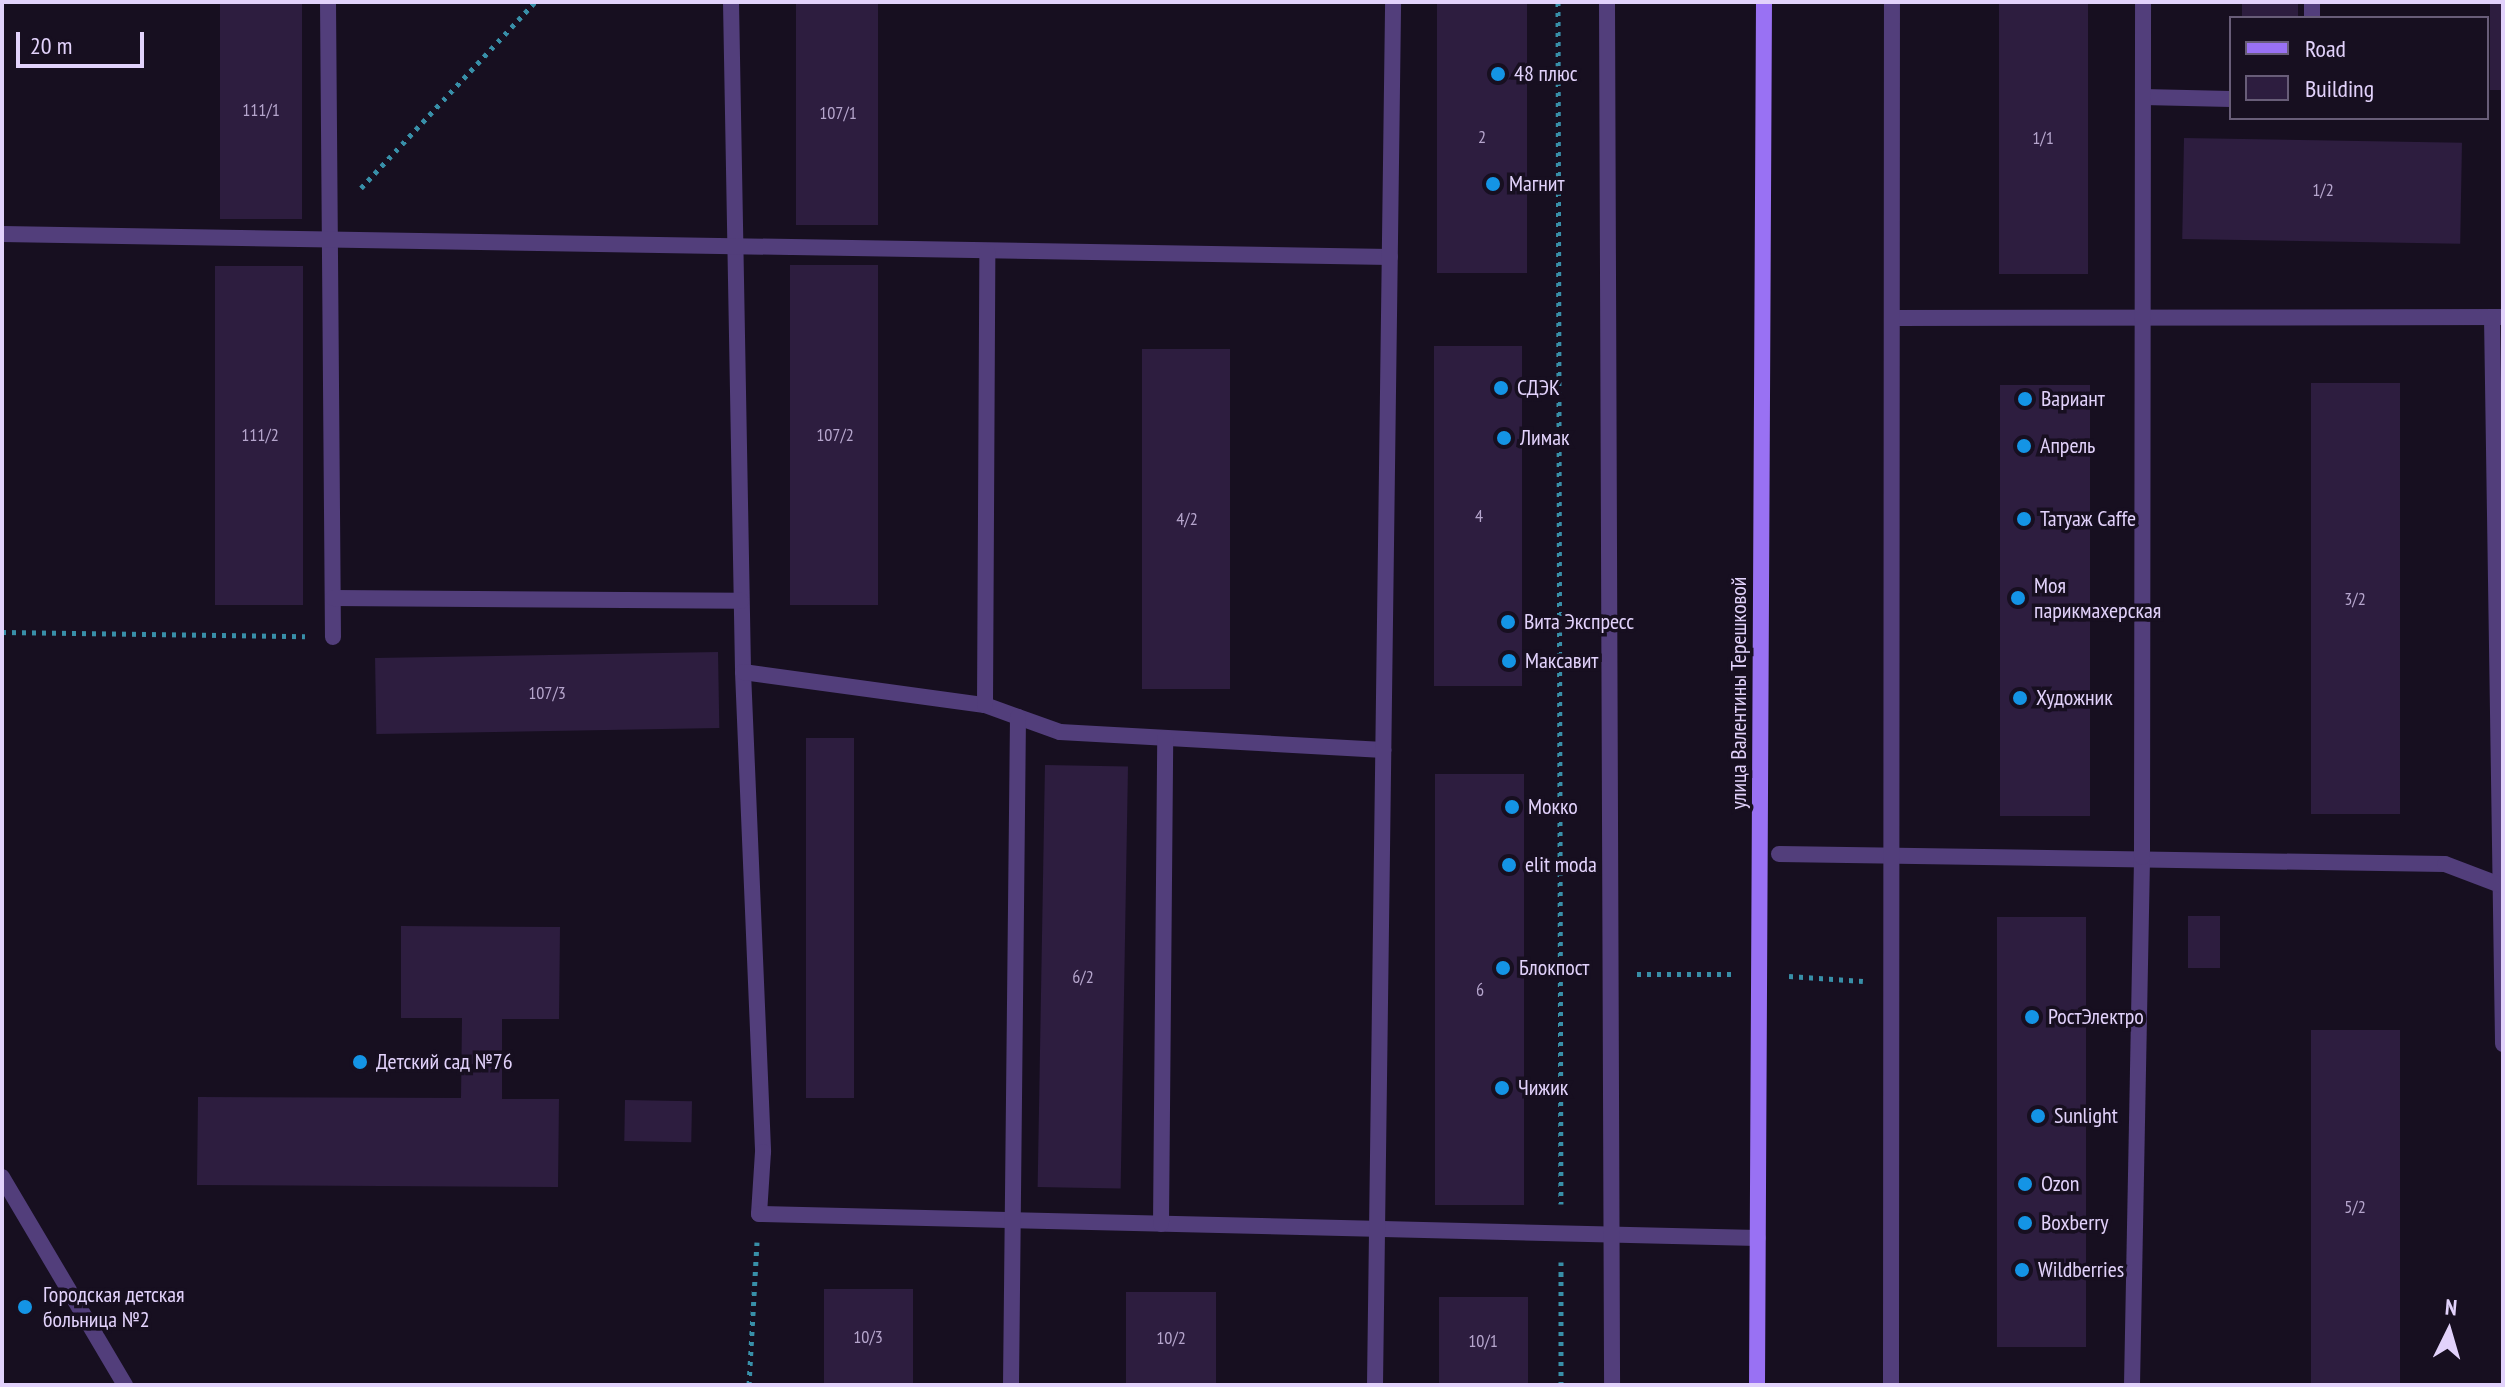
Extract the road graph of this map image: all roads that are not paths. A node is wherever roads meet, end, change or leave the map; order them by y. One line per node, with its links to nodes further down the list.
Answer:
1 (328, 2): 11 (lane)
2 (731, 2): 12 (lane)
3 (1393, 2): 14 (lane)
4 (1607, 2): 35 (lane)
5 (1764, 2): 36 (main road, улица Валентины Терешковой)
6 (1892, 2): 17 (lane)
7 (2143, 2): 8 (lane)
8 (2143, 97): 9 (lane); 15 (lane)
9 (2229, 99)
10 (2, 234): 11 (lane)
11 (330, 240): 12 (lane); 18 (lane)
12 (735, 247): 13 (lane); 19 (lane)
13 (987, 252): 14 (lane); 22 (lane)
14 (1390, 257): 25 (lane)
15 (2142, 317): 16 (lane); 17 (lane); 28 (lane)
16 (2497, 317): 29 (lane)
17 (1892, 318): 26 (lane)
18 (333, 598): 19 (lane); 20 (lane)
19 (741, 601): 21 (lane)
20 (333, 637)
21 (743, 672): 22 (lane); 32 (lane)
22 (985, 705): 23 (lane)
23 (1018, 717): 24 (lane); 32 (lane)
24 (1165, 738): 25 (lane); 33 (lane)
25 (1383, 750): 34 (lane)
26 (1892, 853): 27 (lane); 28 (lane); 42 (lane)
27 (1779, 854)
28 (2142, 857): 29 (lane); 43 (lane)
29 (2502, 886): 30 (lane)
30 (2503, 1044)
31 (2, 1177): 37 (lane)
32 (1012, 1220): 33 (lane); 38 (lane)
33 (1161, 1224): 34 (lane)
34 (1377, 1229): 35 (lane); 39 (lane)
35 (1612, 1235): 36 (lane); 40 (lane)
36 (1758, 1238): 41 (main road, улица Валентины Терешковой)
37 (125, 1385)
38 (1011, 1385)
39 (1375, 1385)
40 (1612, 1385)
41 (1757, 1385)
42 (1891, 1385)
43 (2132, 1385)

